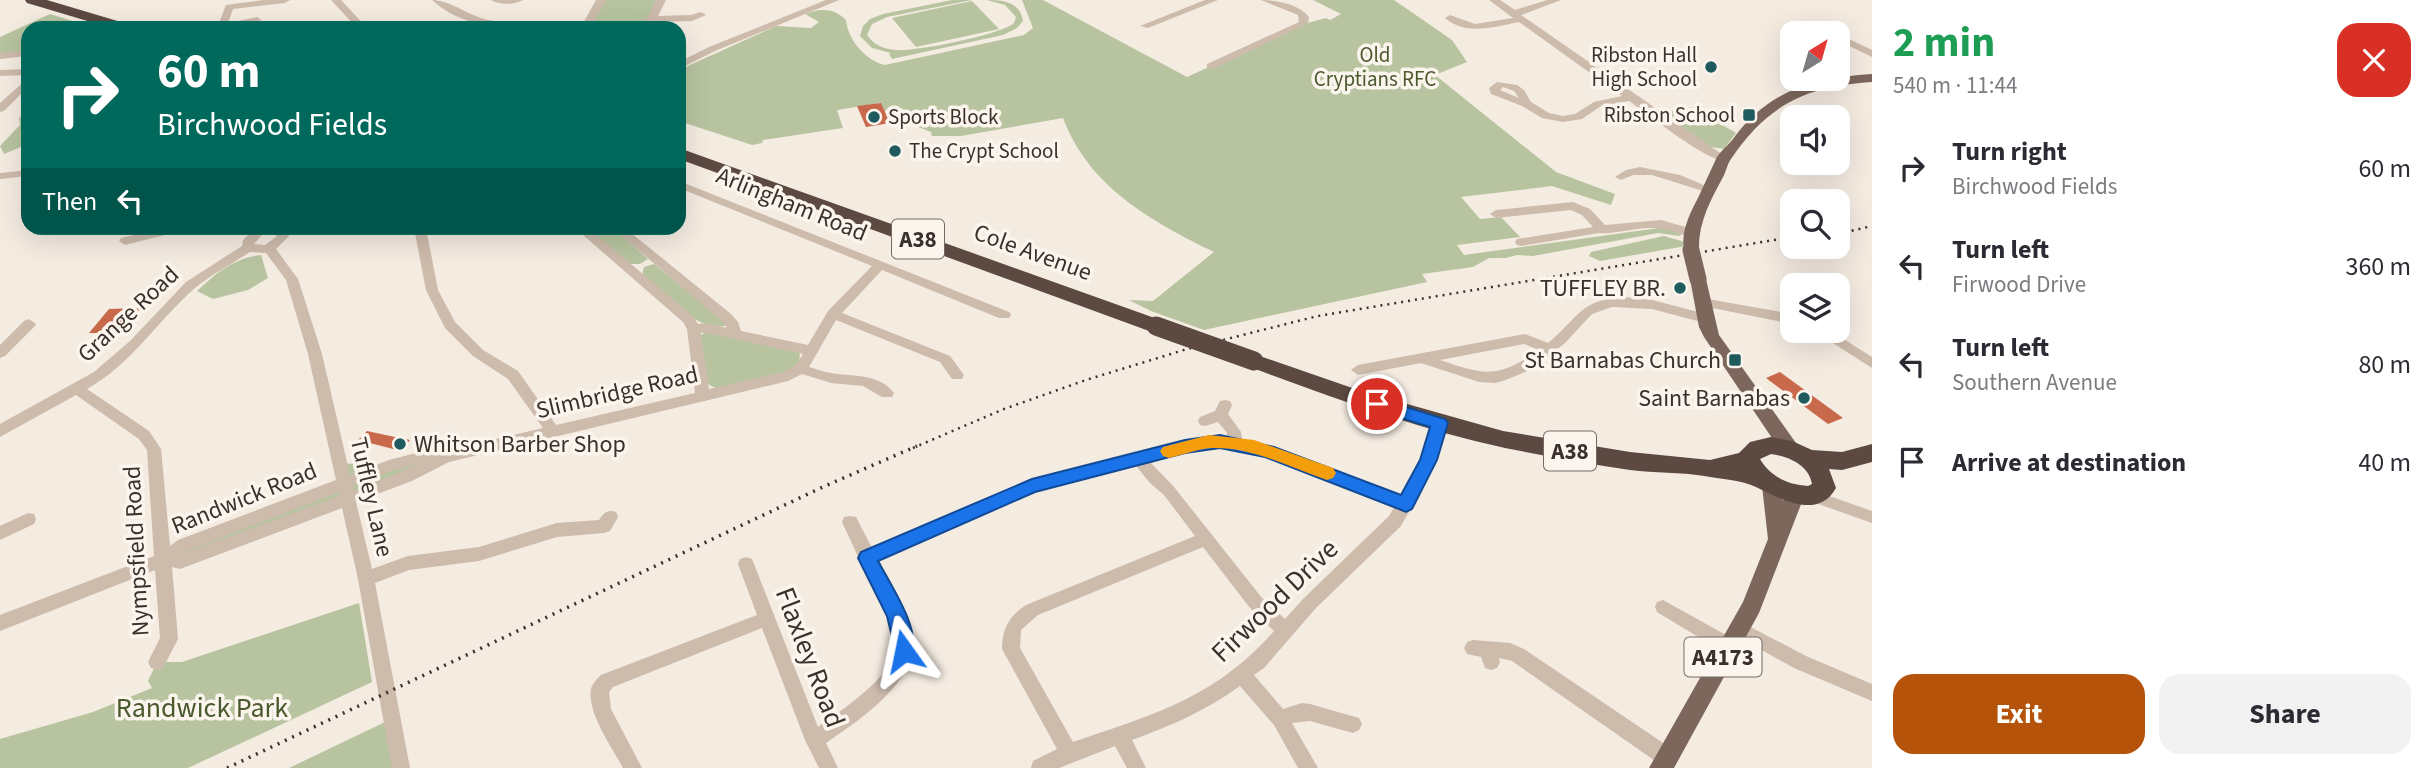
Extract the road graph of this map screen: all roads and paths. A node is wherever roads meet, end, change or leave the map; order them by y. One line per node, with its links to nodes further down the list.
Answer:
1 (32, 0): 18 (highway)
2 (285, 0): 19 (street)
3 (336, 0): 21 (street)
4 (437, 0): 22 (street)
5 (496, 0): 6 (street)
6 (518, 0)
7 (601, 0): 23 (street)
8 (661, 0): 24 (street)
9 (834, 0): 32 (street)
10 (1213, 0): 26 (street)
11 (1266, 0): 33 (street)
12 (1494, 0): 15 (street)
13 (1556, 0): 15 (street)
14 (701, 15): 25 (street)
15 (1516, 16): 16 (street); 37 (street)
16 (1450, 18)
17 (257, 20): 20 (street)
18 (102, 21)
19 (224, 21)
20 (253, 21)
21 (356, 21)
22 (483, 21)
23 (589, 21)
24 (650, 21)
25 (666, 21)
26 (1145, 26)
27 (1850, 44): 29 (street)
28 (21, 54): 30 (street)
29 (1868, 55)
30 (0, 56)
31 (21, 59): 34 (street)
32 (686, 63)
33 (1211, 66)
34 (5, 72)
35 (1869, 80): 41 (main road)
36 (21, 88): 39 (street)
37 (1631, 97): 38 (street); 41 (street)
38 (1526, 104)
39 (0, 109)
40 (686, 156): 85 (highway, Cole Avenue / A38, bridge)
41 (1723, 159): 46 (main road)
42 (21, 174): 43 (street)
43 (0, 176)
44 (1621, 177): 46 (street)
45 (686, 187): 61 (street, Arlingham Road)
46 (1709, 190): 56 (main road)
47 (1496, 214): 48 (street)
48 (1604, 231): 56 (street); 57 (street)
49 (149, 235): 55 (street)
50 (252, 235): 58 (street)
51 (284, 235): 59 (street)
52 (421, 235): 86 (street)
53 (590, 235): 62 (street)
54 (626, 235): 60 (street)
55 (125, 241)
56 (1691, 241): 63 (main road, bridge)
57 (1521, 242)
58 (248, 247): 59 (street); 80 (street, Grange Road)
59 (269, 248): 95 (street, Tuffley Lane)
60 (655, 259): 62 (street); 69 (street)
61 (880, 265): 64 (street); 65 (street, Arlingham Road)
62 (633, 272): 68 (street)
63 (1704, 310): 66 (street); 71 (street); 83 (main road)
64 (834, 314): 72 (street); 79 (street)
65 (1004, 315)
66 (1780, 318)
67 (29, 324): 74 (street)
68 (694, 329): 69 (street); 82 (street)
69 (735, 334): 72 (street)
70 (1846, 343): 73 (street)
71 (1548, 348): 75 (street); 75 (street)
72 (812, 351): 78 (street)
73 (1865, 352): 76 (street)
74 (0, 353)
75 (1422, 358): 77 (street)
76 (1872, 363)
77 (1358, 370)
78 (798, 371): 81 (street); 82 (street, Slimbridge Road)
79 (957, 375)
80 (78, 389): 87 (street, Grange Road); 105 (street, Nympsfield Road)
81 (887, 393)
82 (703, 396): 86 (street, Slimbridge Road)
83 (1763, 414): 89 (main road); 93 (main road)
84 (1205, 421): 88 (street)
85 (1440, 423): 92 (highway, A38); 96 (street, Firwood Drive)
86 (552, 430): 95 (street, Slimbridge Road)
87 (0, 431)
88 (1235, 443): 91 (street); 96 (street)
89 (1755, 453): 92 (highway, A38); 93 (highway, A38); 94 (highway)
90 (1872, 453): 93 (highway)
91 (1139, 459): 102 (street); 104 (street)
92 (1702, 467): 94 (highway, A38)
93 (1808, 476): 94 (highway, A38); 97 (street); 103 (main road, A4173)
94 (1767, 482): 103 (main road, A4173)
95 (346, 491): 105 (street, Randwick Road); 107 (street, Tuffley Lane)
96 (1406, 504): 111 (street, Firwood Drive)
97 (1872, 517)
98 (28, 519): 101 (street)
99 (850, 522): 104 (street)
100 (607, 525): 107 (street)
101 (0, 533)
102 (1206, 539): 111 (street); 121 (street)
103 (1774, 541): 112 (main road, A4173)
104 (867, 558): 120 (street)
105 (164, 559): 110 (street, Randwick Road); 114 (street, Nympsfield Road)
106 (746, 564): 109 (street, Flaxley Road)
107 (366, 579): 123 (street, Tuffley Lane)
108 (1663, 607): 112 (street)
109 (768, 618): 120 (street, Flaxley Road); 124 (street)
110 (0, 622)
111 (1286, 631): 115 (street, Firwood Drive)
112 (1734, 638): 116 (street); 122 (main road, A4173)
113 (1484, 653): 122 (street)
114 (157, 662)
115 (1242, 675): 117 (street); 119 (street, Firwood Drive)
116 (1872, 693)
117 (1280, 719): 118 (street); 128 (street)
118 (1348, 724)
119 (1120, 736): 121 (street, Firwood Drive); 127 (street)
120 (814, 740): 125 (street, Flaxley Road)
121 (1077, 751): 126 (street, Firwood Drive)
122 (1665, 763)
123 (401, 768)
124 (633, 768)
125 (829, 768)
126 (1040, 768)
127 (1136, 768)
128 (1309, 768)

